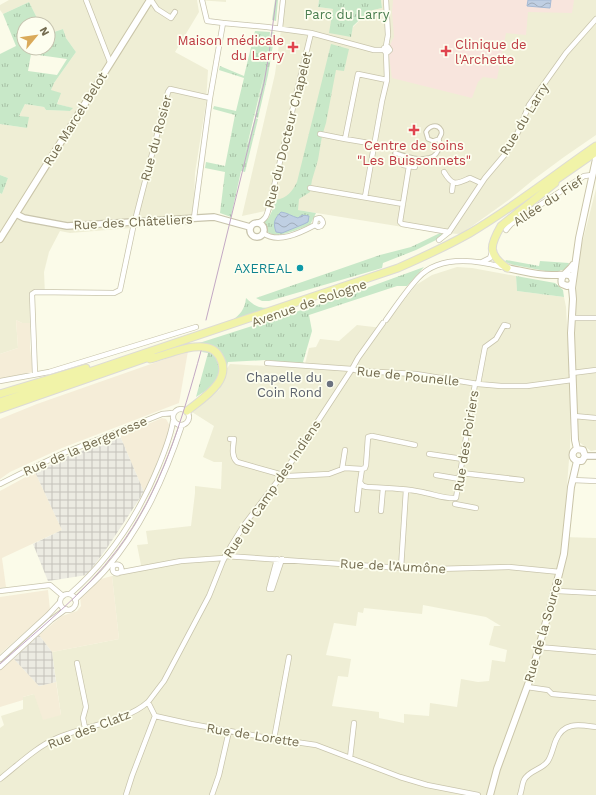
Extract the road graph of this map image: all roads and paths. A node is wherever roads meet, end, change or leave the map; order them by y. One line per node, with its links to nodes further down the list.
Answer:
1 (86, 0): 12 (street)
2 (151, 0): 6 (street); 12 (main road, Rue Marcel Belot)
3 (202, 0): 8 (street)
4 (283, 0): 9 (street)
5 (386, 0): 11 (street)
6 (175, 12)
7 (596, 19): 30 (street, Rue du Larry)
8 (223, 22): 9 (street); 14 (street)
9 (280, 28): 10 (street)
10 (312, 33): 11 (street); 38 (street, Rue du Docteur Chapelet)
11 (385, 49): 13 (street)
12 (110, 62): 35 (main road, Rue Marcel Belot)
13 (387, 80): 16 (street); 18 (street)
14 (210, 98): 36 (street); 37 (street, Rue du Rosier)
15 (320, 134): 16 (street)
16 (345, 139): 18 (street)
17 (439, 139): 17 (street); 21 (street)
18 (375, 144): 33 (street)
19 (596, 146): 57 (main road, Avenue de Sologne)
20 (596, 152): 23 (main road, Avenue de Sologne)
21 (395, 153)
22 (596, 159): 28 (main road)
23 (581, 162): 46 (main road); 63 (main road, Avenue de Sologne)
24 (403, 165): 25 (street)
25 (409, 166): 26 (street); 34 (street)
26 (415, 167)
27 (444, 172): 29 (street)
28 (593, 173): 41 (street, Allée du Fief); 47 (main road)
29 (453, 183): 30 (street); 32 (street)
30 (481, 183): 42 (street, Rue du Larry)
31 (310, 188): 33 (street)
32 (452, 191)
33 (365, 197): 34 (street)
34 (403, 204): 42 (street)
35 (16, 214): 37 (street, Rue des Châteliers); 44 (main road, Rue Marcel Belot)
36 (194, 218): 37 (street, Rue des Châteliers); 40 (street, Rue des Châteliers)
37 (134, 222): 64 (street)
38 (257, 223): 40 (street); 43 (street)
39 (315, 225): 43 (street)
40 (250, 227): 43 (street)
41 (506, 230)
42 (449, 232): 45 (street, Rue du Larry)
43 (263, 233)
44 (0, 239)
45 (439, 240)
46 (492, 252): 48 (street); 49 (main road)
47 (576, 255): 50 (main road); 52 (main road)
48 (480, 262): 49 (street, Rue du Camp des Indiens); 61 (street, Rue du Camp des Indiens)
49 (507, 268): 51 (main road, Rue du Camp des Indiens)
50 (566, 274): 51 (main road, Rue du Camp des Indiens); 52 (main road); 53 (main road)
51 (550, 276): 53 (main road, Rue du Camp des Indiens)
52 (573, 281): 53 (main road); 54 (main road)
53 (562, 284): 54 (main road)
54 (572, 307): 55 (main road)
55 (572, 318): 56 (street); 65 (main road)
56 (596, 318)
57 (232, 325): 68 (main road); 70 (main road, Avenue de Sologne)
58 (508, 326): 67 (street, Rue des Poiriers)
59 (196, 327): 64 (street)
60 (267, 363): 61 (street, Rue de Pounelle)
61 (352, 369): 67 (street, Rue de Pounelle); 91 (street, Rue du Camp des Indiens)
62 (596, 370): 65 (street, Rue de Pounelle)
63 (109, 371): 69 (main road, Avenue de Sologne); 72 (main road)
64 (35, 374): 66 (street)
65 (572, 377): 67 (street, Rue de Pounelle); 75 (main road)
66 (0, 382)
67 (477, 384): 86 (street, Rue des Poiriers)
68 (1, 394)
69 (35, 397): 71 (main road, Avenue de Sologne); 73 (main road)
70 (0, 402)
71 (0, 409)
72 (187, 411): 74 (street); 78 (street)
73 (0, 412)
74 (173, 414): 77 (street); 98 (street, Rue de la Bergeresse)
75 (574, 416): 76 (street); 81 (main road)
76 (596, 418)
77 (174, 421): 78 (street); 113 (street)
78 (182, 425): 115 (street)
79 (230, 439): 91 (street)
80 (415, 445): 89 (street)
81 (577, 449): 84 (main road); 87 (main road)
82 (345, 450): 88 (street)
83 (429, 454): 86 (street)
84 (585, 456): 85 (street); 87 (main road)
85 (596, 456)
86 (463, 459): 90 (street, Rue des Poiriers)
87 (576, 461): 95 (main road, Rue de la Source)
88 (342, 469): 89 (street); 91 (street)
89 (362, 469): 97 (street)
90 (461, 472): 93 (street, Rue des Poiriers); 94 (street)
91 (283, 475): 105 (street, Rue du Camp des Indiens)
92 (436, 475): 93 (street)
93 (460, 479): 101 (street, Rue des Poiriers)
94 (522, 480)
95 (572, 480): 96 (street); 108 (main road, Rue de la Source)
96 (596, 481)
97 (360, 482): 99 (street, Rue des Poiriers); 103 (street)
98 (0, 484)
99 (383, 488): 100 (street, Rue des Poiriers); 104 (street)
100 (406, 490): 101 (street, Rue des Poiriers); 107 (street)
101 (456, 498): 102 (street)
102 (476, 508)
103 (357, 510)
104 (381, 511)
105 (225, 557): 106 (street, Rue de l'Aumône); 109 (street, Rue de l'Aumône); 126 (street, Rue du Camp des Indiens)
106 (280, 559): 106 (street); 107 (street, Rue de l'Aumône)
107 (401, 568): 108 (street, Rue de l'Aumône)
108 (560, 572): 110 (main road, Rue de la Source)
109 (117, 573)
110 (555, 588): 112 (street); 118 (main road, Rue de la Source)
111 (0, 591): 114 (street)
112 (596, 593)
113 (70, 594): 114 (street); 115 (street)
114 (63, 596): 116 (street)
115 (75, 600): 117 (street)
116 (60, 602): 117 (street); 121 (street)
117 (66, 609): 123 (street)
118 (538, 647): 119 (street); 124 (main road, Rue de la Source)
119 (596, 652)
120 (289, 657): 132 (street)
121 (0, 659)
122 (77, 664): 130 (street)
123 (0, 668)
124 (527, 687): 125 (street); 138 (main road, Rue de la Source)
125 (596, 698)
126 (148, 702): 127 (street); 130 (street, Rue des Clatz)
127 (155, 716): 131 (street, Rue de Lorette); 135 (street)
128 (354, 723): 133 (street)
129 (596, 727): 139 (street)
130 (85, 728): 134 (street, Rue des Clatz)
131 (229, 731): 132 (street, Rue de Lorette); 136 (street)
132 (274, 739): 133 (street, Rue de Lorette)
133 (350, 758): 137 (street, Rue de Lorette)
134 (0, 779)
135 (126, 795)
136 (212, 795)
137 (478, 795)
138 (490, 795)
139 (520, 795)

